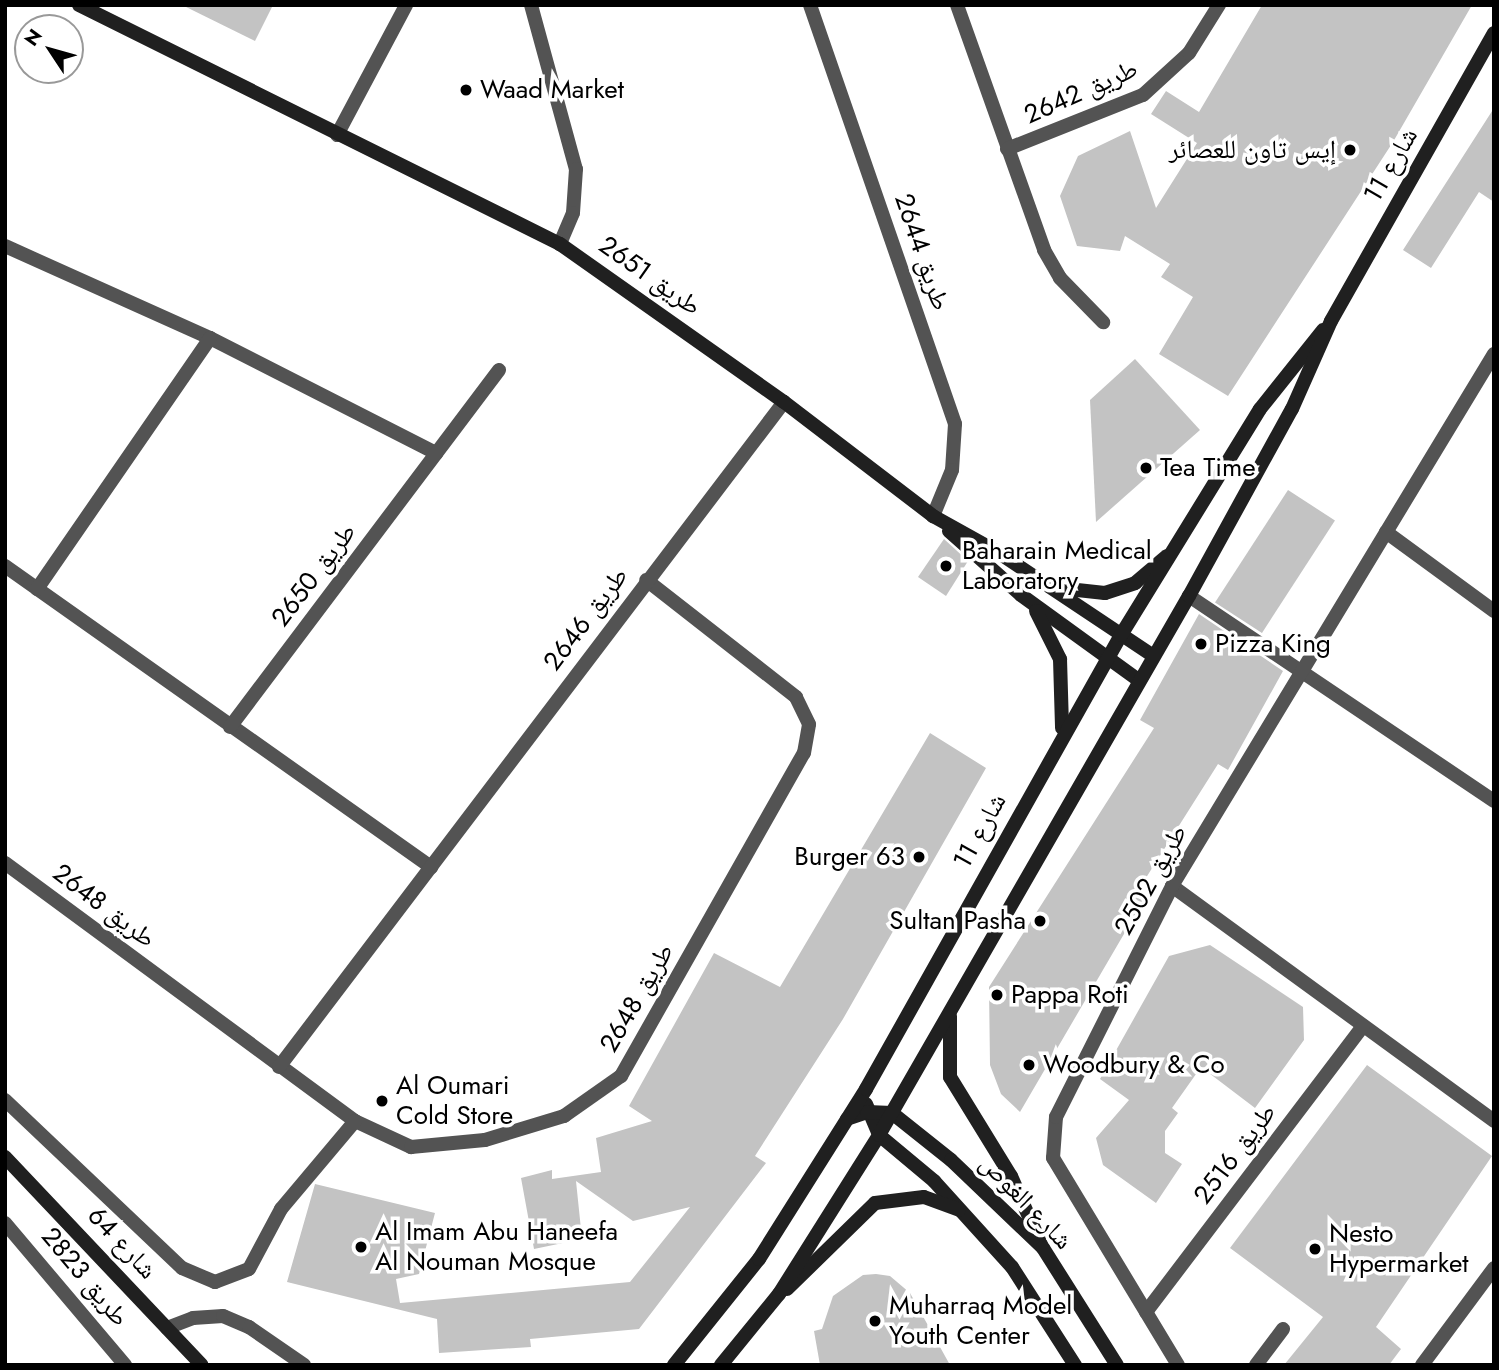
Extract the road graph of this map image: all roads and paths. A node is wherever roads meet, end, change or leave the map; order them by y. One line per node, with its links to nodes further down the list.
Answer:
1 (79, 5): 8 (main road, طريق 2651)
2 (406, 5): 8 (street)
3 (531, 5): 10 (street)
4 (810, 5): 19 (street, طريق 2644)
5 (957, 5): 9 (street, طريق 2642)
6 (1219, 5): 9 (street, طريق 2642)
7 (1494, 33): 12 (main road, شارع 11)
8 (337, 135): 10 (main road, طريق 2651)
9 (1007, 149): 13 (street, طريق 2642)
10 (560, 244): 17 (main road, طريق 2651)
11 (5, 246): 14 (street)
12 (1331, 321): 21 (main road, شارع 11); 27 (main road, شارع 11)
13 (1102, 322)
14 (209, 338): 18 (street); 25 (street)
15 (1494, 354): 20 (street, طريق 2502)
16 (499, 370): 18 (street, طريق 2650)
17 (784, 402): 19 (main road, طريق 2651); 23 (street, طريق 2646)
18 (436, 453): 34 (street, طريق 2650)
19 (933, 516): 24 (main road, طريق 2651); 26 (main road)
20 (1386, 532): 28 (street); 32 (street, طريق 2502)
21 (1183, 541): 24 (main road); 29 (main road, شارع 11)
22 (5, 566): 25 (street)
23 (646, 580): 38 (street, طريق 2646); 48 (street, طريق 2648)
24 (1043, 583): 29 (main road, طريق 2651)
25 (37, 589): 34 (street)
26 (1021, 595): 31 (main road); 35 (main road)
27 (1189, 596): 30 (main road, شارع 11); 32 (street)
28 (1494, 611)
29 (1121, 635): 30 (main road, طريق 2651); 31 (main road, شارع 11)
30 (1153, 655): 33 (main road, شارع 11)
31 (1108, 658): 33 (main road); 35 (main road, شارع 11)
32 (1302, 674): 36 (street); 39 (street, طريق 2502)
33 (1137, 680): 40 (main road, شارع 11)
34 (230, 727): 38 (street)
35 (1061, 735): 43 (main road, شارع 11)
36 (1494, 801)
37 (5, 863): 42 (street, طريق 2648)
38 (431, 867): 42 (street, طريق 2646)
39 (1172, 886): 41 (street); 57 (street, طريق 2502)
40 (952, 1004): 46 (main road, شارع 11); 54 (main road)
41 (1363, 1026): 49 (street); 57 (street, طريق 2516)
42 (279, 1067): 48 (street, طريق 2648)
43 (866, 1089): 45 (main road, شارع الغوص); 47 (main road, شارع 11)
44 (5, 1100): 48 (street)
45 (867, 1112): 46 (main road); 47 (main road); 50 (main road, شارع الغوص)
46 (892, 1112): 50 (main road, شارع 11); 54 (main road, شارع الغوص)
47 (847, 1119): 63 (main road, شارع 11)
48 (355, 1121)
49 (1494, 1121)
50 (879, 1135): 52 (main road, شارع الغوص); 56 (main road, شارع 11)
51 (5, 1157): 58 (main road, شارع 64)
52 (970, 1217): 56 (main road); 65 (main road, شارع الغوص)
53 (5, 1223): 60 (street, طريق 2823)
54 (1043, 1248): 66 (main road, شارع الغوص)
55 (1494, 1268): 69 (street)
56 (779, 1294): 64 (main road, شارع 11)
57 (1146, 1312): 67 (street)
58 (167, 1328): 61 (main road, شارع 64); 62 (street)
59 (1283, 1329): 68 (street)
60 (125, 1365)
61 (202, 1365)
62 (304, 1365)
63 (674, 1365)
64 (721, 1365)
65 (1075, 1365)
66 (1117, 1365)
67 (1178, 1365)
68 (1256, 1365)
69 (1422, 1365)

